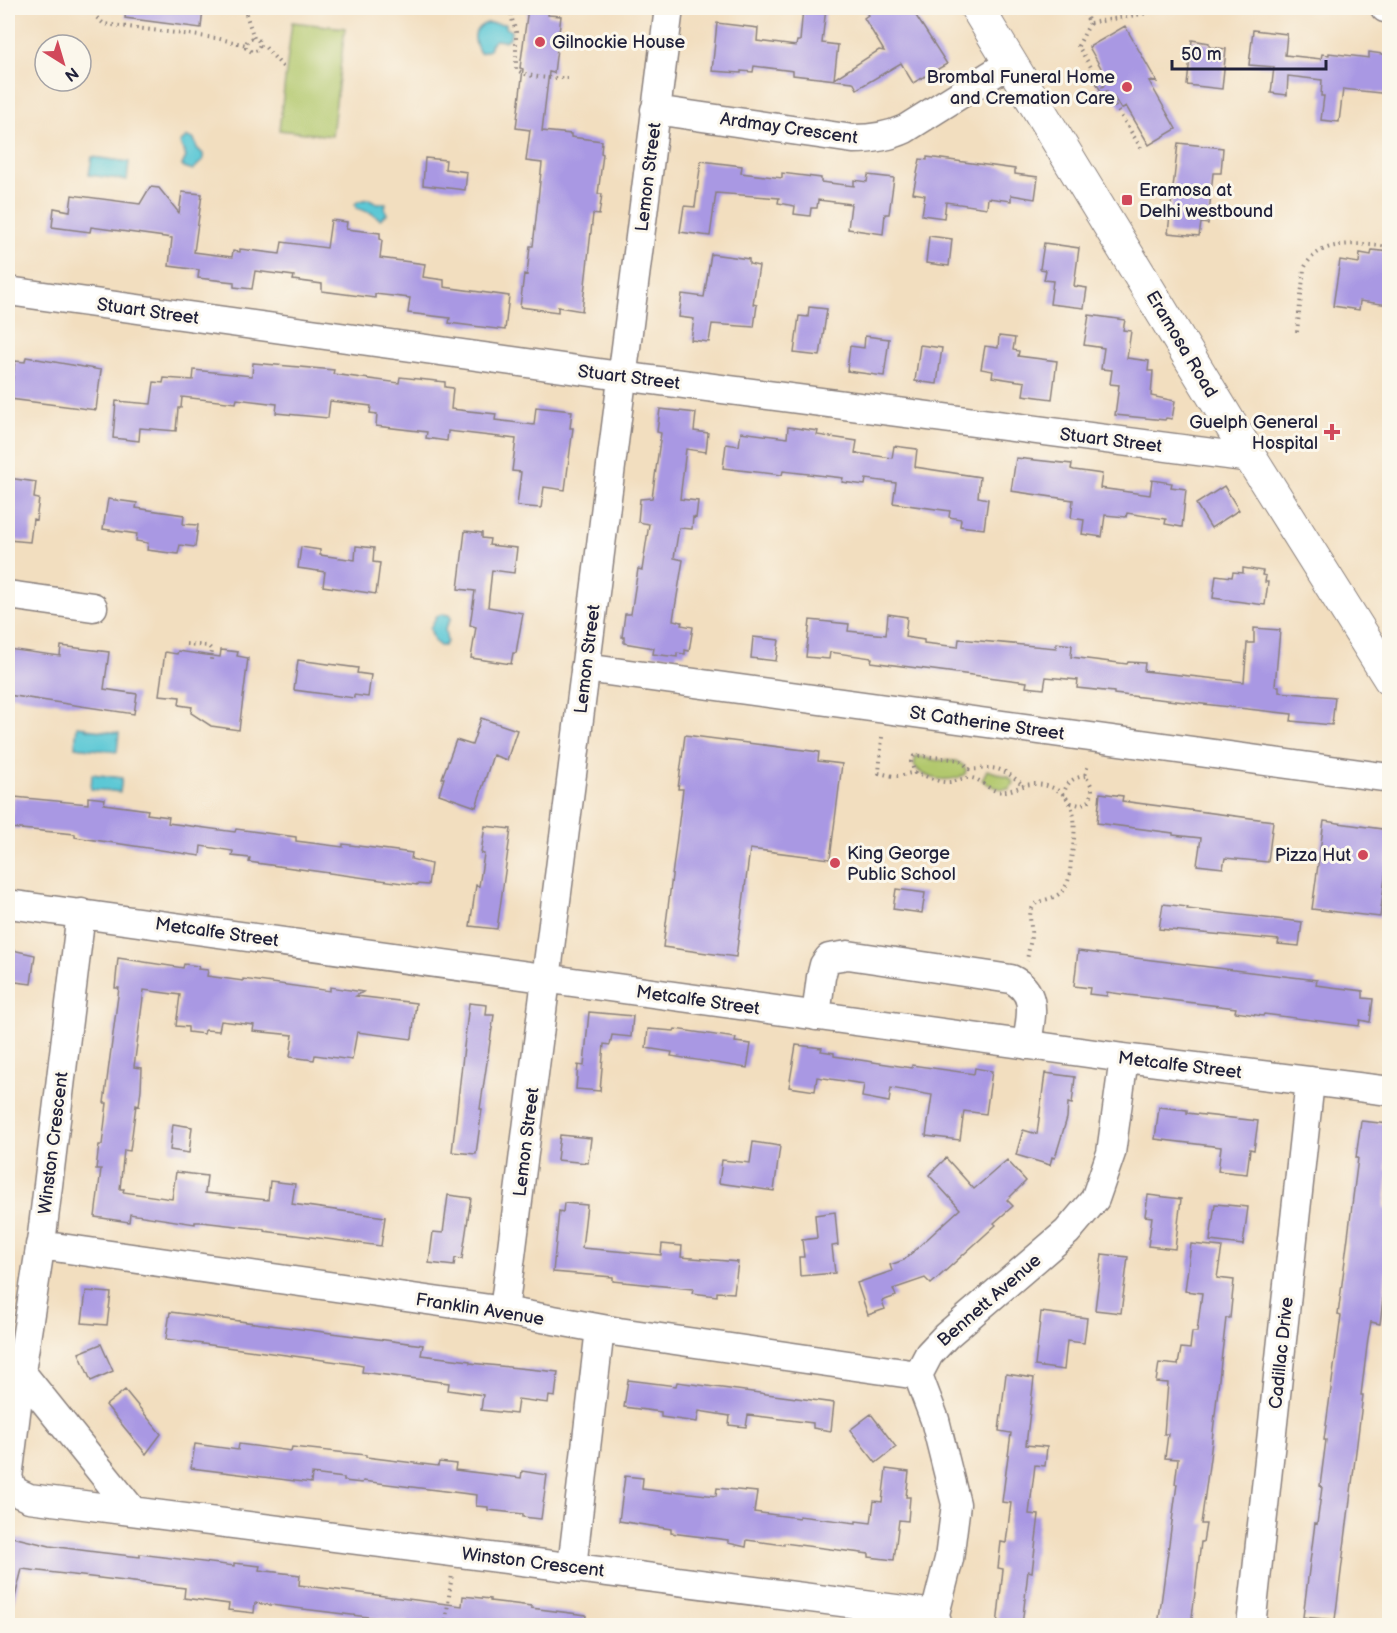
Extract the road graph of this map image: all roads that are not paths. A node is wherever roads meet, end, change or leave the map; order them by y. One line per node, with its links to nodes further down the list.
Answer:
1 (669, 8): 6 (street, Lemon Street)
2 (977, 8): 5 (main road, Eramosa Road)
3 (1385, 8): 4 (street)
4 (1389, 8)
5 (1010, 63): 6 (street, Ardmay Crescent); 9 (main road, Eramosa Road)
6 (656, 111): 8 (street, Lemon Street)
7 (8, 291): 8 (street, Stuart Street)
8 (622, 376): 9 (street, Stuart Street); 13 (street, Lemon Street)
9 (1251, 458): 12 (main road, Eramosa Road)
10 (8, 595): 11 (street)
11 (93, 607)
12 (1386, 666)
13 (585, 668): 14 (street, St Catherine Street); 17 (street, Lemon Street)
14 (1389, 778)
15 (8, 904): 16 (street, Metcalfe Street)
16 (81, 913): 17 (street, Metcalfe Street); 23 (street, Winston Crescent)
17 (546, 979): 18 (street, Metcalfe Street); 24 (street, Lemon Street)
18 (816, 1016): 19 (street, Metcalfe Street); 19 (street)
19 (1026, 1045): 20 (street, Metcalfe Street)
20 (1124, 1058): 21 (street, Metcalfe Street); 27 (street, Bennett Avenue)
21 (1310, 1081): 22 (street, Metcalfe Street); 31 (street, Cadillac Drive)
22 (1389, 1091)
23 (40, 1245): 24 (street, Franklin Avenue); 26 (street, Winston Crescent)
24 (504, 1311): 25 (street, Franklin Avenue)
25 (600, 1329): 27 (street, Franklin Avenue); 29 (street)
26 (21, 1372): 28 (street); 28 (street, Winston Crescent)
27 (918, 1375): 30 (street)
28 (132, 1510): 29 (street, Winston Crescent)
29 (572, 1567): 30 (street, Winston Crescent)
30 (937, 1620)
31 (1251, 1626)

